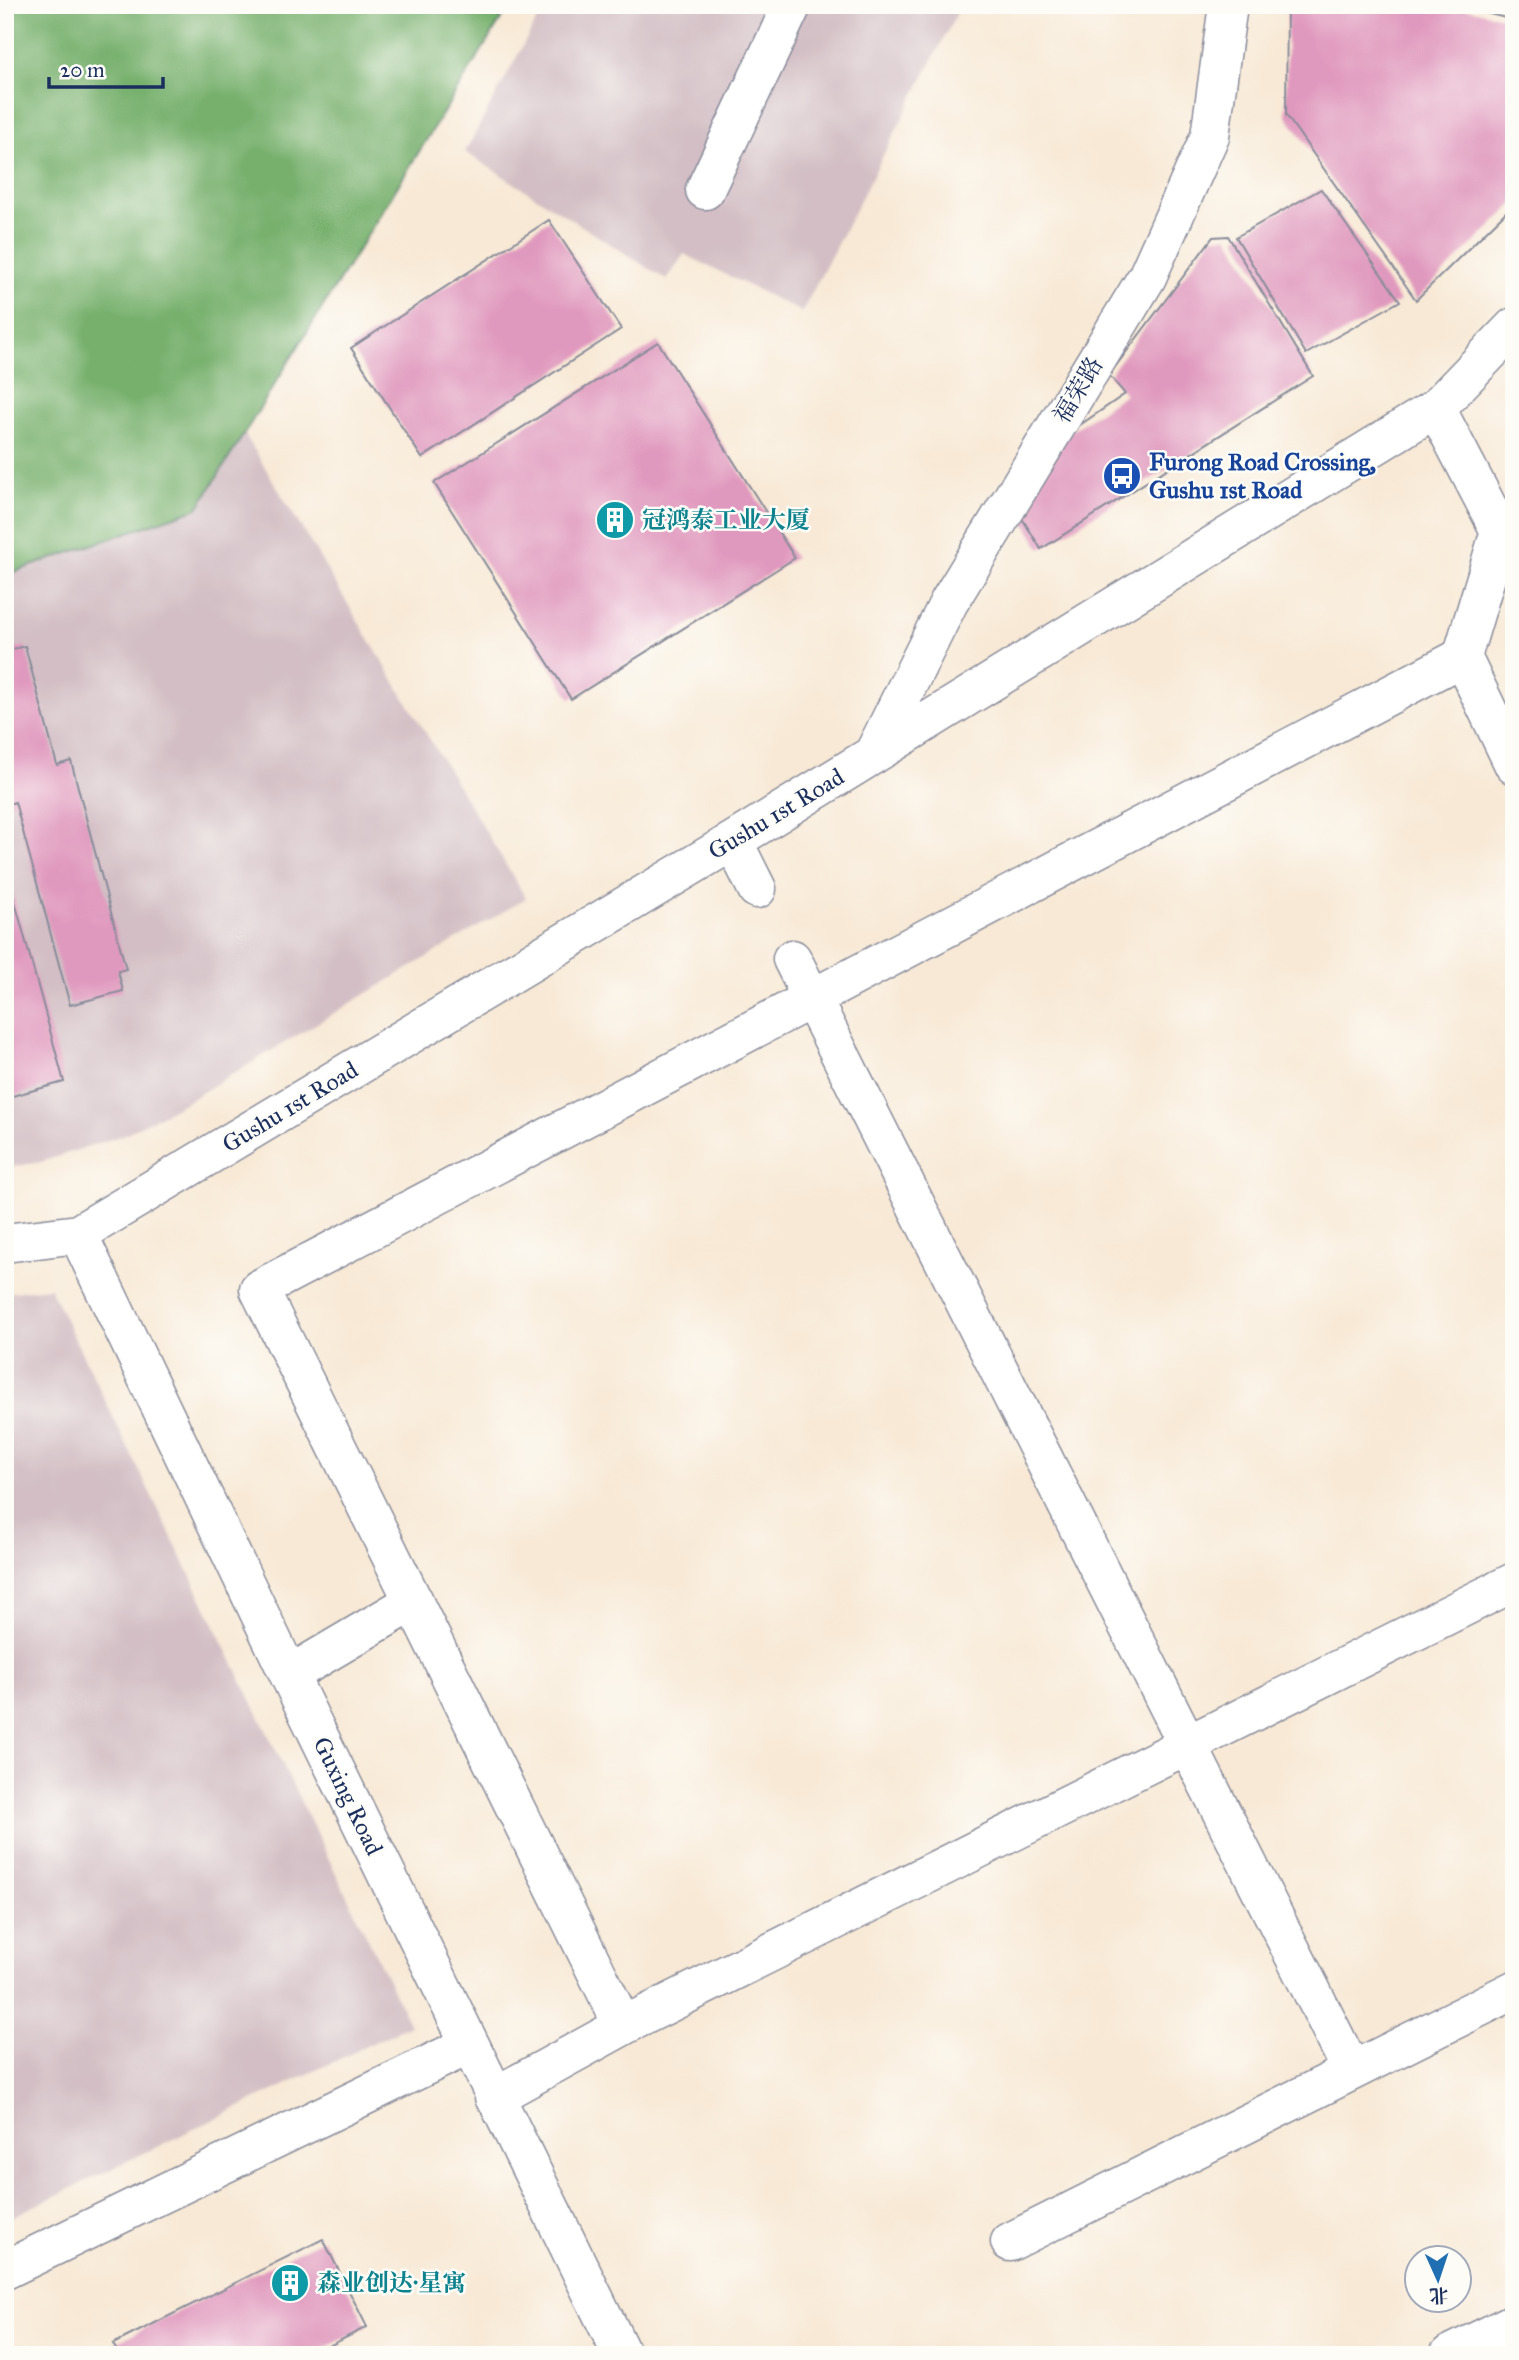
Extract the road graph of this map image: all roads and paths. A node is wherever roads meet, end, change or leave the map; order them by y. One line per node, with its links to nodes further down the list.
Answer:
1 (792, 5): 3 (street)
2 (1228, 5): 7 (street, 福荣路)
3 (705, 190)
4 (1514, 327): 5 (street, Gushu 1st Road)
5 (1436, 408): 6 (street); 7 (street, Gushu 1st Road)
6 (1462, 657): 8 (street); 12 (street)
7 (873, 755): 9 (street, Gushu 1st Road)
8 (1514, 765)
9 (733, 841): 10 (street); 13 (street, Gushu 1st Road)
10 (757, 889)
11 (792, 959): 12 (street)
12 (812, 999): 16 (street); 18 (street)
13 (78, 1234): 14 (street, Gushu 1st Road); 17 (street, Guxing Road)
14 (5, 1243)
15 (1514, 1582): 18 (street)
16 (414, 1601): 17 (street); 20 (street)
17 (289, 1675): 21 (street, Guxing Road)
18 (1188, 1745): 20 (street); 22 (street)
19 (1514, 1990): 22 (street)
20 (623, 2026): 23 (street)
21 (469, 2045): 23 (street, Guxing Road); 25 (street)
22 (1352, 2071): 24 (street)
23 (494, 2096): 27 (street, Guxing Road)
24 (1010, 2242)
25 (5, 2270)
26 (1514, 2323): 28 (street)
27 (622, 2355)
28 (1449, 2355)

